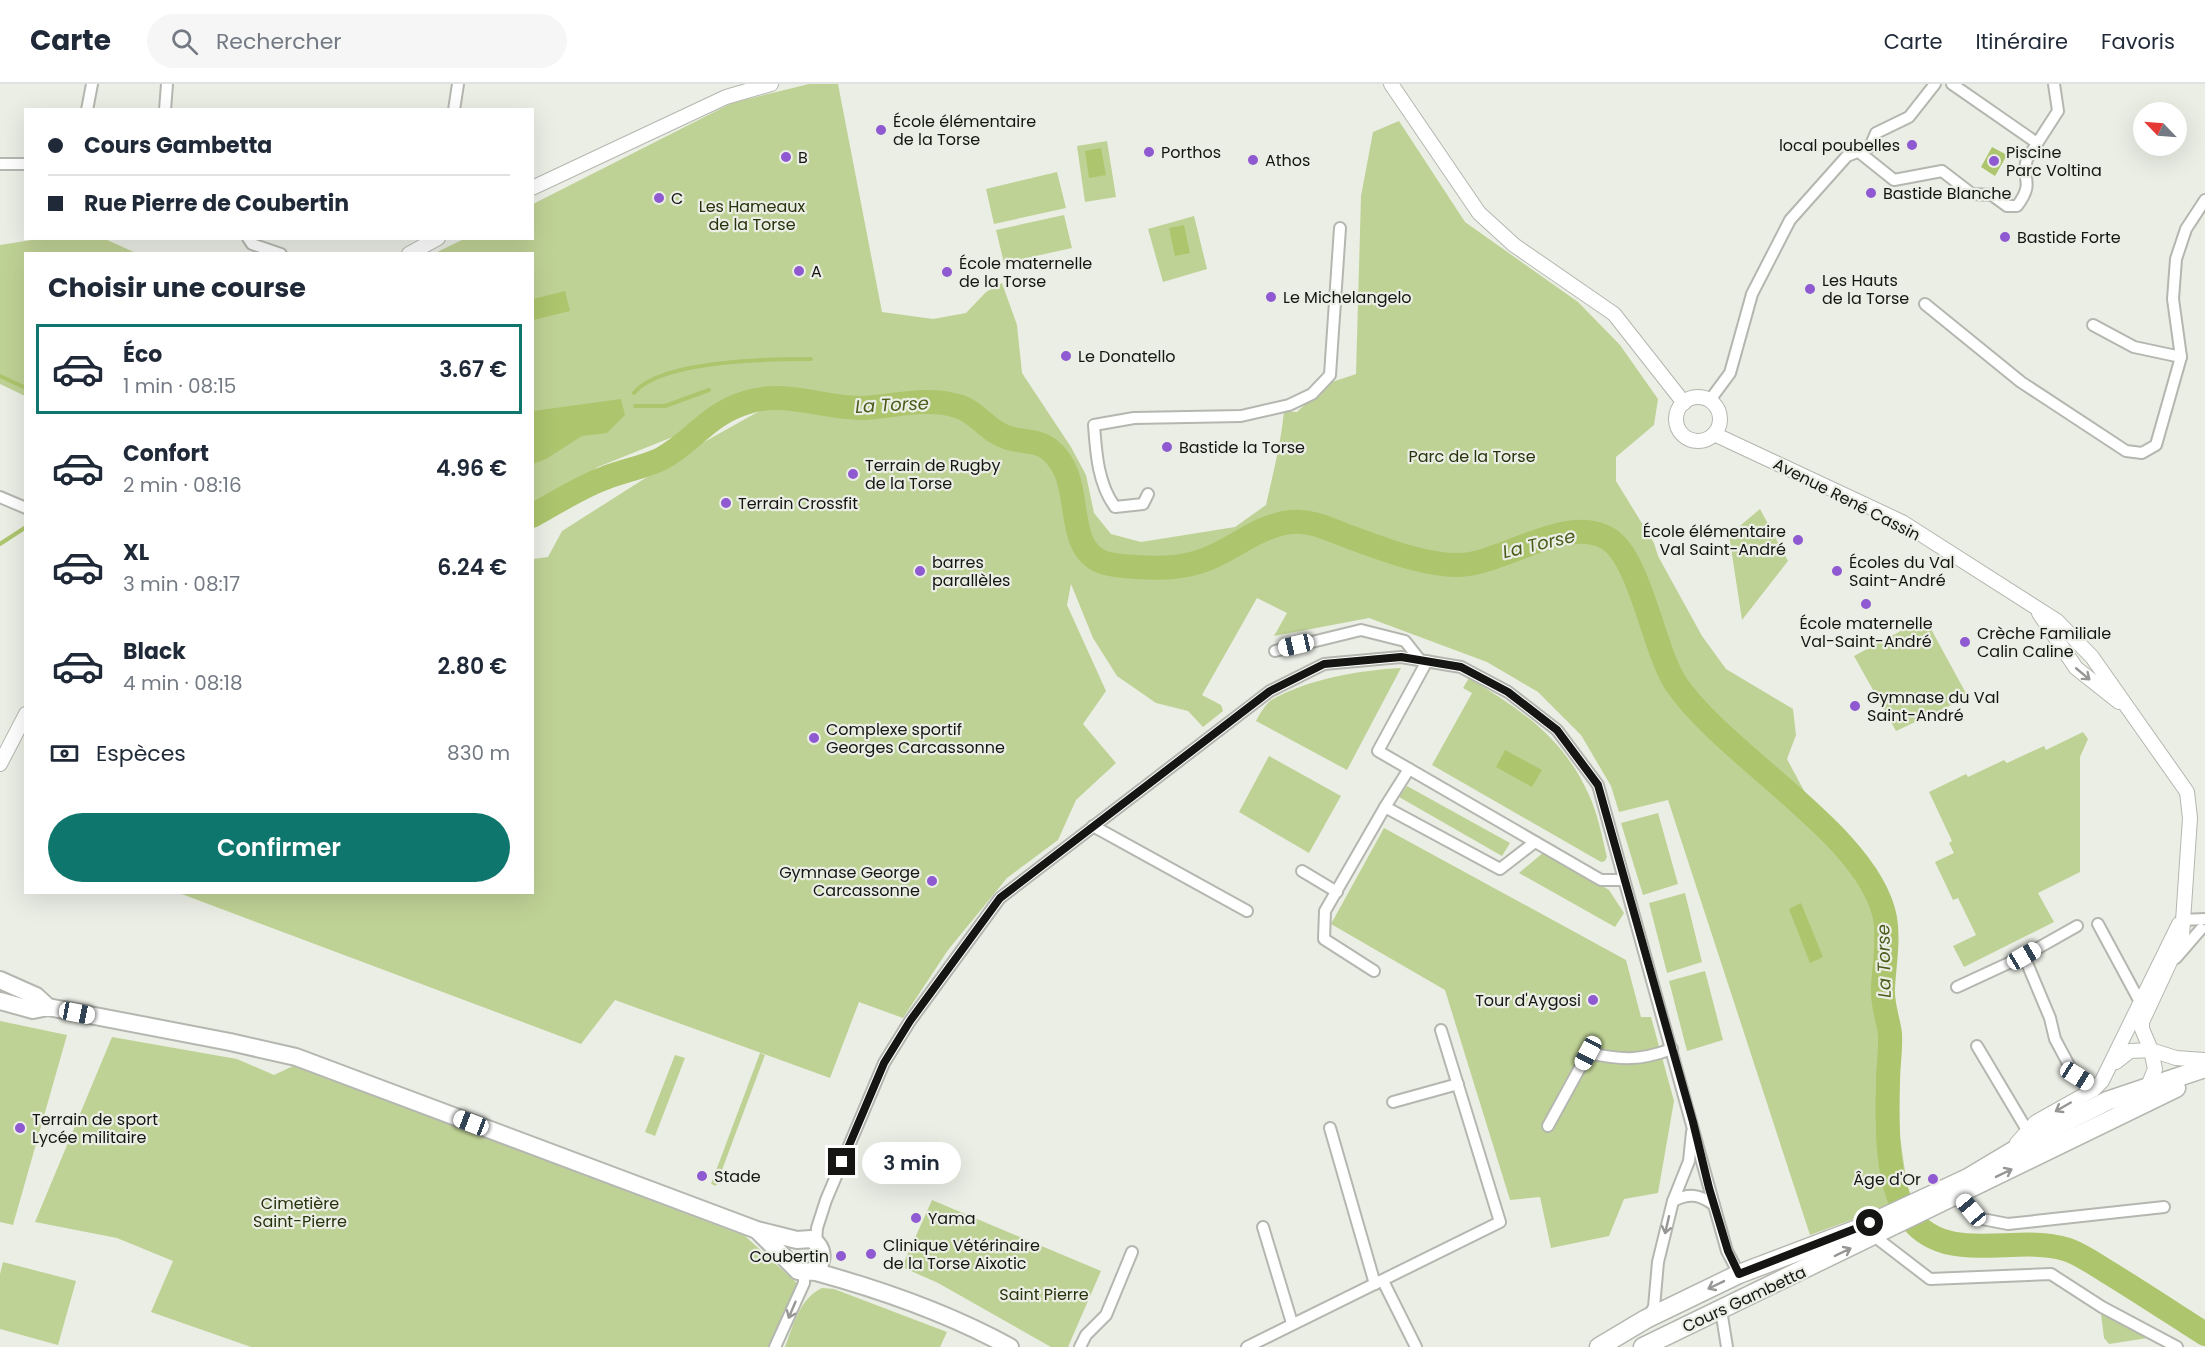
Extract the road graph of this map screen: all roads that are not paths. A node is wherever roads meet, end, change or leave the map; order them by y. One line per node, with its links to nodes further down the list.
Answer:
1 (92, 84): 9 (street)
2 (167, 84): 10 (street)
3 (458, 84): 11 (street)
4 (1392, 84): 27 (street)
5 (1935, 84): 13 (street)
6 (1952, 84): 12 (street)
7 (2054, 84): 12 (street)
8 (762, 85): 16 (street)
9 (87, 108)
10 (165, 108)
11 (454, 108)
12 (2037, 143): 13 (street)
13 (1859, 152): 26 (street)
14 (0, 164): 15 (street)
15 (24, 164)
16 (534, 187)
17 (2205, 200): 25 (street)
18 (1340, 228): 29 (street)
19 (249, 240): 21 (street)
20 (433, 240): 22 (street)
21 (275, 252)
22 (412, 252)
23 (1925, 304): 25 (street)
24 (2093, 325): 25 (street)
25 (2181, 357)
26 (1710, 400): 27 (street); 28 (street)
27 (1684, 403): 28 (street)
28 (1714, 434): 32 (street, Avenue René Cassin)
29 (1148, 494)
30 (0, 497): 31 (street)
31 (24, 507)
32 (2037, 610): 35 (street, Avenue René Cassin); 35 (street, Avenue René Cassin, one-way to 35)
33 (1275, 651): 34 (street)
34 (1423, 660): 38 (street); 40 (street); 43 (street)
35 (2131, 711): 46 (street, Avenue René Cassin)
36 (24, 718): 37 (street)
37 (0, 764)
38 (1409, 769): 39 (street); 41 (street)
39 (1385, 807): 41 (street); 44 (street)
40 (1093, 826): 45 (street); 84 (street)
41 (1535, 842): 43 (street)
42 (1302, 871): 44 (street)
43 (1624, 880): 60 (street)
44 (1336, 892): 52 (street)
45 (1247, 911)
46 (2181, 920): 48 (street); 51 (street, Avenue René Cassin); 56 (street)
47 (2098, 924): 56 (street)
48 (2204, 924): 51 (street)
49 (2077, 926): 50 (street)
50 (2024, 956): 54 (street); 68 (street)
51 (2167, 970): 61 (street, Avenue René Cassin)
52 (1374, 971)
53 (0, 980): 57 (main road)
54 (1957, 987)
55 (0, 1001): 57 (main road)
56 (2140, 1002): 63 (street)
57 (48, 1007): 82 (main road)
58 (1441, 1030): 66 (street)
59 (1977, 1046): 74 (street)
60 (1672, 1049): 71 (street); 72 (street)
61 (2151, 1050): 62 (street); 63 (street); 67 (street, Avenue René Cassin)
62 (2205, 1060)
63 (2110, 1068): 68 (street)
64 (2205, 1068): 67 (main road)
65 (2205, 1075): 70 (main road)
66 (1458, 1084): 69 (street); 91 (street)
67 (2147, 1088): 70 (street); 74 (main road)
68 (2093, 1090): 74 (street, one-way to 74)
69 (1393, 1101)
70 (2134, 1108): 75 (main road)
71 (1693, 1122): 77 (street); 78 (street)
72 (1548, 1126)
73 (1330, 1128): 91 (street)
74 (2022, 1138): 75 (street); 80 (main road)
75 (2049, 1151): 76 (main road, one-way to 75)
76 (1959, 1196): 79 (street); 80 (main road)
77 (1673, 1201): 78 (street); 93 (street, one-way to 93)
78 (1714, 1204): 90 (street)
79 (2164, 1207)
80 (1905, 1215): 83 (main road, Cours Gambetta); 85 (main road, Cours Gambetta)
81 (1263, 1227): 94 (street)
82 (757, 1230): 84 (main road); 87 (main road)
83 (1874, 1236): 88 (main road, Cours Gambetta, one-way to 83); 103 (street)
84 (810, 1238): 87 (main road); 89 (main road)
85 (1809, 1247): 88 (main road, Cours Gambetta); 90 (main road, Cours Gambetta)
86 (1132, 1252): 97 (street)
87 (788, 1260): 89 (main road)
88 (1812, 1267): 92 (main road, Cours Gambetta)
89 (813, 1268): 95 (street, one-way to 95); 96 (main road)
90 (1739, 1274): 93 (main road, Cours Gambetta, one-way to 93)
91 (1379, 1282): 94 (street); 99 (street)
92 (1721, 1310): 101 (main road, Cours Gambetta); 102 (street)
93 (1646, 1318): 100 (main road, Cours Gambetta)
94 (1292, 1323): 98 (street)
95 (775, 1347)
96 (1010, 1347)
97 (1080, 1347)
98 (1247, 1347)
99 (1416, 1347)
100 (1599, 1347)
101 (1643, 1347)
102 (1727, 1347)
103 (2177, 1347)

